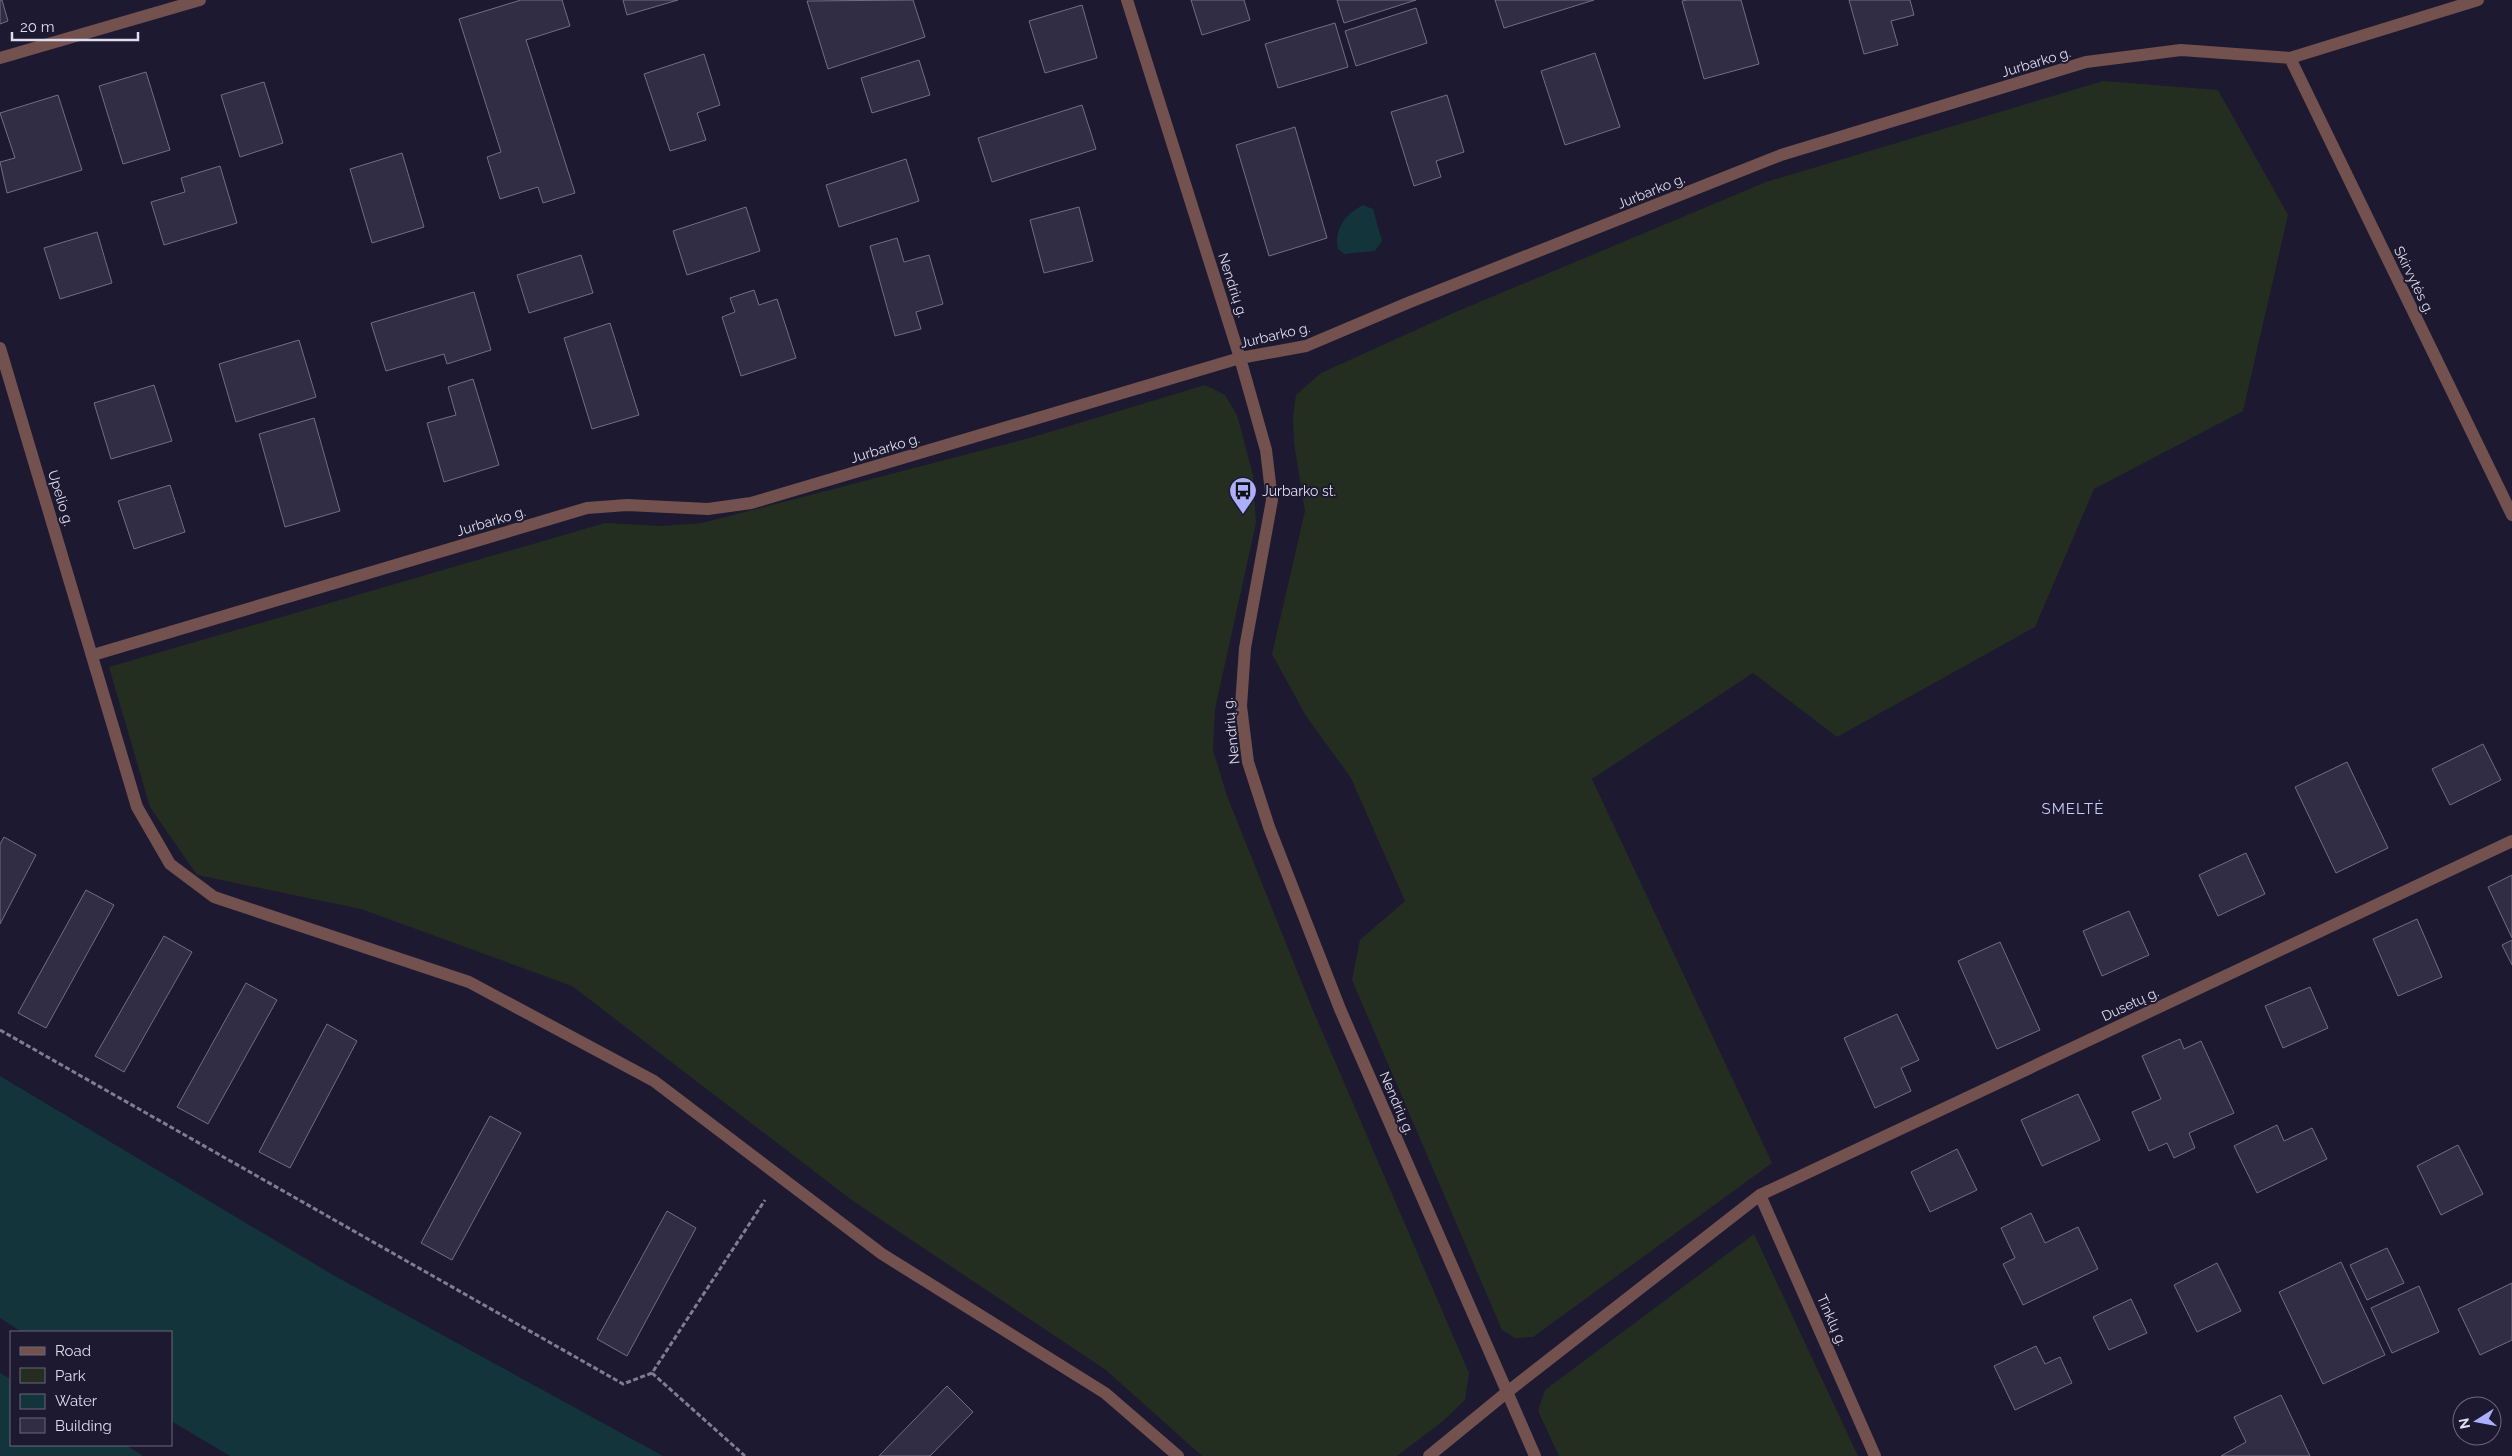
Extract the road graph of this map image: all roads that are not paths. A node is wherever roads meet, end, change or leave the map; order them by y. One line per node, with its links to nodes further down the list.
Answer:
1 (200, 0): 4 (street)
2 (1127, 0): 7 (street, Nendrių g.)
3 (2478, 0): 5 (street, Jurbarko g.)
4 (0, 58)
5 (2290, 58): 7 (street, Jurbarko g.); 8 (street, Skirvytės g.)
6 (0, 348): 9 (street, Upelio g.)
7 (1240, 358): 9 (street, Jurbarko g.); 12 (street, Nendrių g.)
8 (2512, 515)
9 (93, 655): 13 (street, Upelio g.)
10 (2512, 841): 11 (street, Dusetų g.)
11 (1760, 1195): 12 (street, Dusetų g.); 16 (street, Tinklų g.)
12 (1506, 1392): 14 (street, Dusetų g.); 15 (street, Nendrių g.)
13 (1178, 1456)
14 (1429, 1456)
15 (1535, 1456)
16 (1875, 1456)

